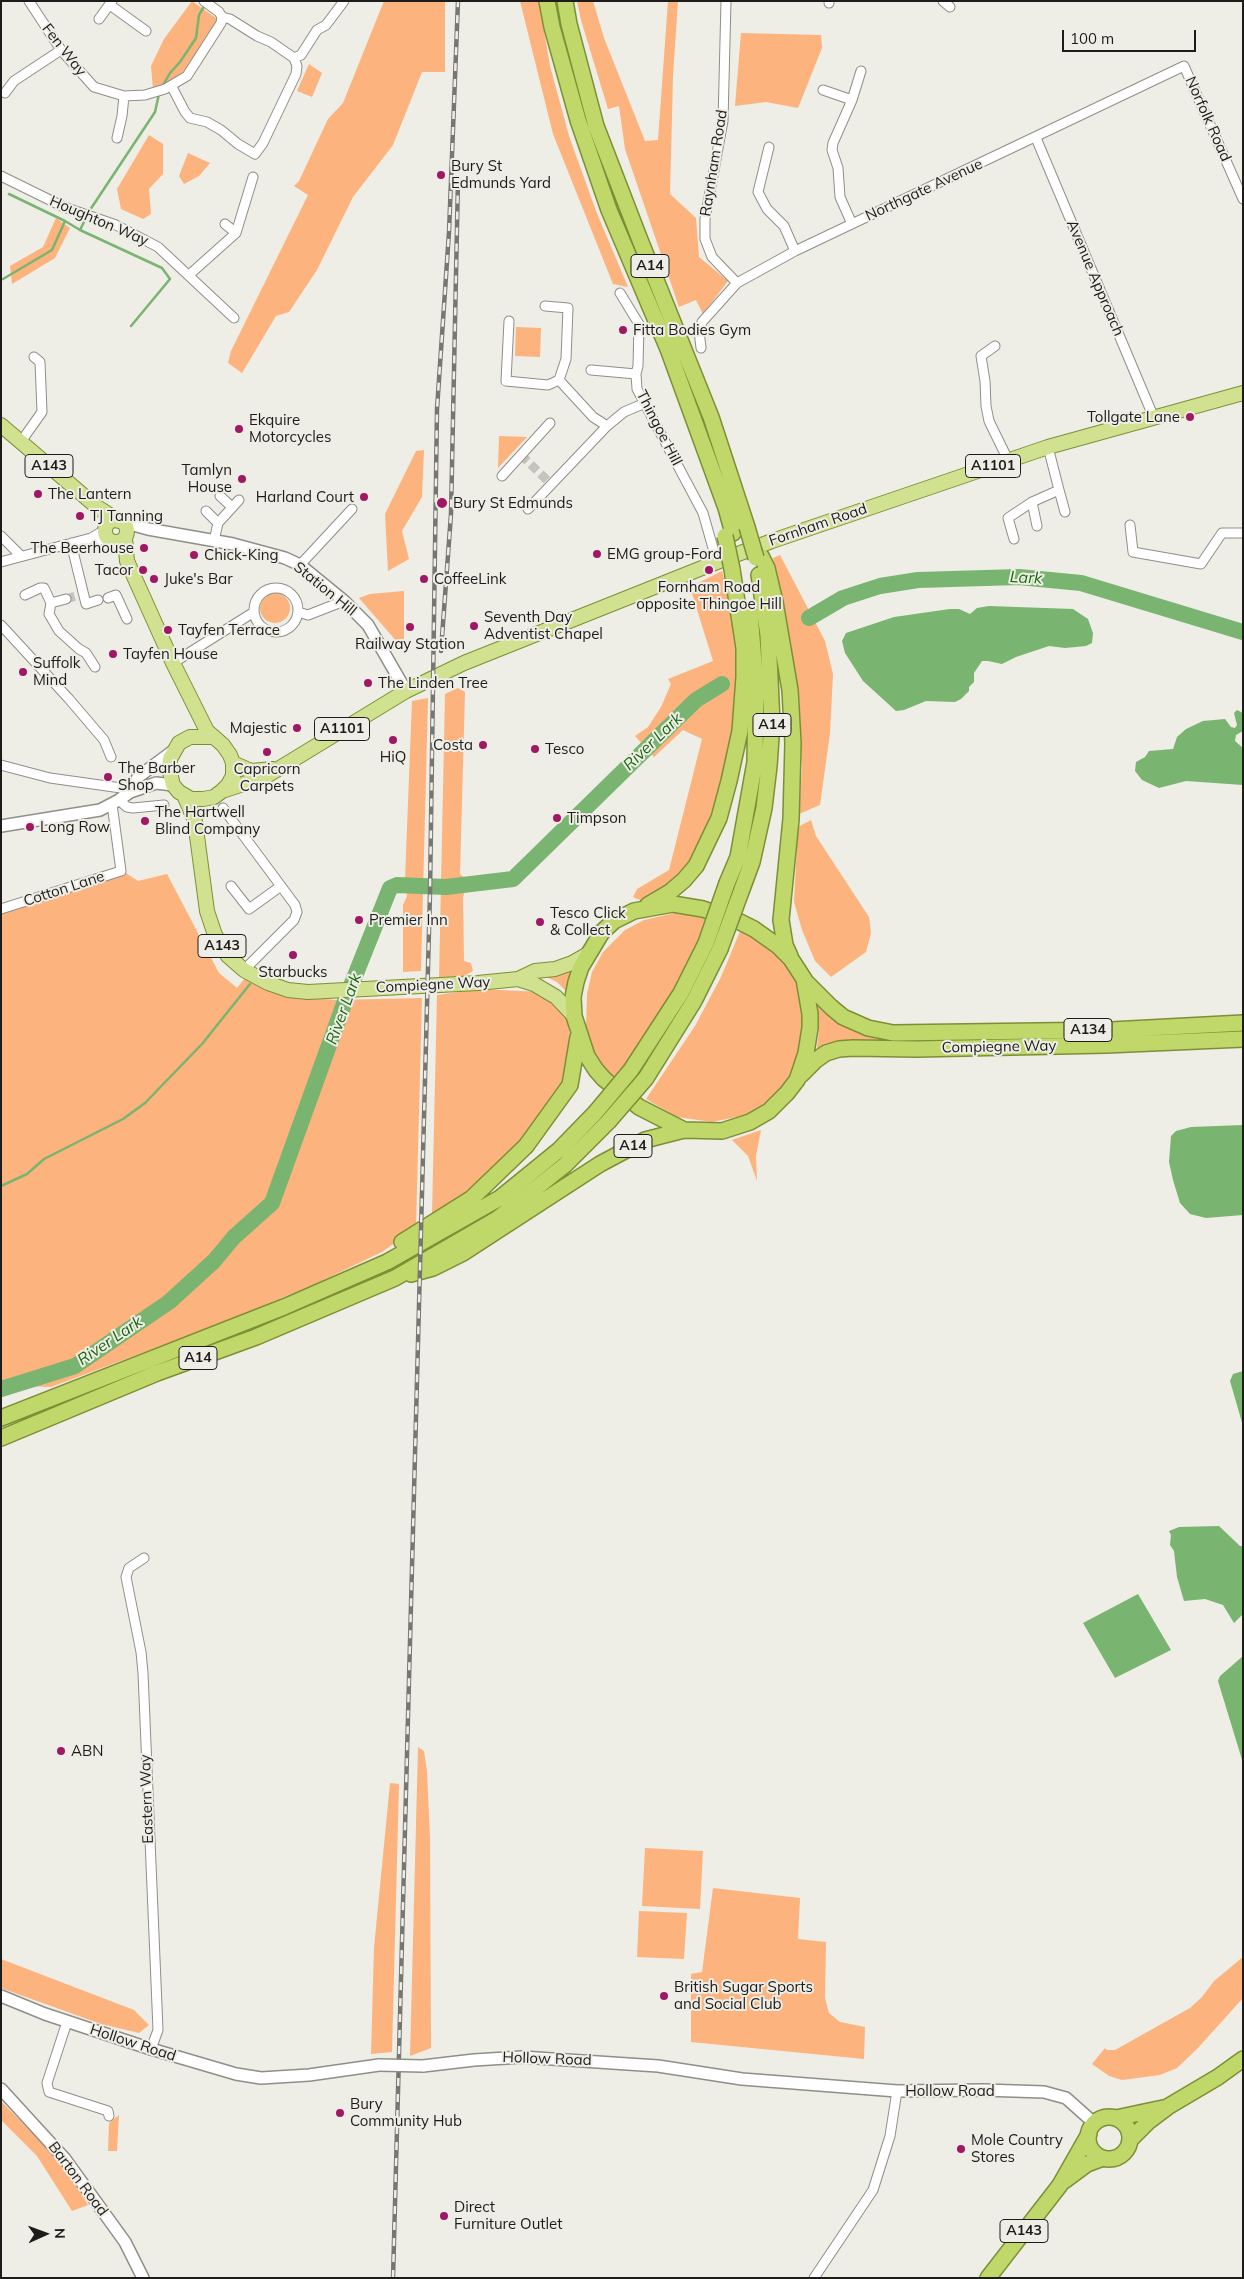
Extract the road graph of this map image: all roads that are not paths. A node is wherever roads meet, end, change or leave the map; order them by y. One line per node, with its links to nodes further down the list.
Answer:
1 (29, 1): 11 (street, Fen Way)
2 (344, 1): 12 (street)
3 (547, 1): 76 (highway, A14, bridge)
4 (565, 1): 72 (highway, A14, bridge)
5 (726, 1): 31 (street, Raynham Road)
6 (111, 3): 9 (street); 10 (street)
7 (206, 3): 8 (street)
8 (222, 17): 12 (street); 15 (street, Fen Way)
9 (99, 19)
10 (146, 30)
11 (61, 50): 17 (street); 18 (street, Fen Way)
12 (294, 58): 15 (street)
13 (1184, 66): 21 (street, Northgate Avenue); 25 (street, Norfolk Road)
14 (861, 71): 19 (street)
15 (169, 88): 18 (street, Fen Way)
16 (823, 90): 19 (street)
17 (5, 93)
18 (124, 96): 20 (street)
19 (852, 100): 27 (street)
20 (117, 138)
21 (1036, 138): 27 (street, Northgate Avenue); 44 (street, Avenue Approach)
22 (770, 147): 29 (street)
23 (1, 176): 30 (street, Houghton Way)
24 (254, 177): 28 (street)
25 (1243, 199)
26 (225, 224): 28 (street)
27 (852, 224): 29 (street, Northgate Avenue)
28 (236, 233): 30 (street)
29 (795, 251): 31 (street, Northgate Avenue)
30 (189, 275): 34 (street, Houghton Way)
31 (737, 283): 37 (street, Northgate Avenue)
32 (620, 293): 40 (street, Thingoe Hill)
33 (545, 306): 41 (street)
34 (234, 318)
35 (509, 322): 41 (street)
36 (995, 346): 50 (street)
37 (701, 348)
38 (34, 357): 48 (street)
39 (591, 370): 40 (street)
40 (636, 374): 43 (street, Thingoe Hill)
41 (559, 380): 47 (street)
42 (1243, 393): 44 (main road, Fornham Road / A1101)
43 (645, 402): 47 (street); 74 (street, Thingoe Hill)
44 (1154, 418): 49 (main road, Fornham Road / A1101)
45 (550, 423): 51 (street)
46 (1, 425): 48 (main road, A143)
47 (608, 426): 57 (street)
48 (20, 442): 55 (main road, A143)
49 (1048, 448): 50 (main road, Fornham Road / A1101); 52 (street)
50 (1008, 460): 74 (main road, Fornham Road / A1101)
51 (502, 476)
52 (1059, 490): 54 (street); 59 (street)
53 (220, 496): 61 (street)
54 (1032, 502): 63 (street); 68 (street)
55 (96, 507): 60 (main road, A143); 67 (main road, A143)
56 (352, 509): 75 (street)
57 (528, 509)
58 (206, 511): 61 (street)
59 (1065, 512)
60 (121, 521): 64 (street, Station Hill); 67 (main road)
61 (218, 523): 69 (street)
62 (1130, 525): 65 (street)
63 (1037, 526)
64 (148, 530): 67 (street, Station Hill); 69 (street, Station Hill)
65 (1243, 533)
66 (1, 536): 71 (street)
67 (114, 536): 70 (street); 87 (main road, A143)
68 (1014, 539)
69 (214, 540): 75 (street, Station Hill)
70 (71, 543): 71 (street); 80 (street)
71 (21, 556): 73 (street)
72 (758, 557): 113 (highway, A14); 124 (highway, A14, bridge)
73 (1, 562)
74 (717, 562): 89 (main road, Fornham Road / A1101)
75 (300, 566): 81 (street, Station Hill)
76 (736, 567): 110 (highway, A14); 123 (highway, A14, bridge)
77 (25, 595): 82 (street)
78 (108, 598): 85 (street)
79 (66, 599): 82 (street)
80 (98, 600)
81 (344, 601): 84 (street); 89 (street, Station Hill)
82 (51, 603): 88 (street)
83 (254, 612): 84 (street); 84 (street); 87 (street)
84 (298, 612)
85 (127, 619)
86 (1, 625): 93 (street)
87 (173, 663): 90 (main road, A143)
88 (94, 667)
89 (406, 691): 96 (main road, A1101)
90 (190, 693): 91 (main road, A143); 92 (main road, A143)
91 (213, 737): 92 (main road); 94 (main road)
92 (176, 747): 97 (main road); 98 (street)
93 (111, 757)
94 (233, 763): 96 (main road, A1101); 99 (main road)
95 (1, 765): 98 (street)
96 (279, 768): 99 (main road, A1101)
97 (173, 785): 98 (street); 100 (main road)
98 (130, 792): 101 (street)
99 (218, 794): 100 (main road); 104 (main road)
100 (184, 795): 104 (main road, Compiegne Way / A143)
101 (116, 802): 102 (street); 105 (street); 108 (street, Cotton Lane)
102 (164, 805)
103 (223, 808): 107 (street)
104 (196, 821): 114 (main road, Compiegne Way / A143)
105 (1, 826)
106 (231, 886): 109 (street)
107 (281, 886): 109 (street); 114 (street)
108 (1, 909)
109 (249, 909): 111 (street)
110 (638, 909): 112 (highway); 113 (highway)
111 (242, 916)
112 (588, 954): 115 (main road, Compiegne Way / A143); 117 (highway)
113 (791, 959): 116 (highway)
114 (244, 970): 115 (main road, Compiegne Way / A143)
115 (518, 979): 117 (main road, Compiegne Way / A143)
116 (804, 979): 118 (highway, Compiegne Way / A134); 121 (highway)
117 (574, 1016): 119 (highway)
118 (1243, 1023)
119 (578, 1034): 122 (highway); 123 (highway, A14)
120 (1243, 1039): 121 (highway, Compiegne Way / A134)
121 (796, 1080): 122 (highway)
122 (684, 1130): 124 (highway, A14)
123 (353, 1276): 125 (highway, A14)
124 (395, 1278): 126 (highway, A14)
125 (1, 1418)
126 (1, 1438)
127 (144, 1558): 130 (street, Eastern Way)
128 (1, 1996): 129 (street, Hollow Road)
129 (67, 2022): 130 (street, Hollow Road); 135 (street)
130 (151, 2049): 133 (street, Hollow Road, bridge)
131 (1243, 2059): 134 (highway)
132 (1, 2088): 141 (street, Barton Road)
133 (897, 2091): 137 (street, Hollow Road); 142 (street)
134 (1169, 2106): 136 (highway); 138 (highway)
135 (109, 2116)
136 (1116, 2118): 137 (highway); 138 (highway)
137 (1091, 2128): 139 (highway); 140 (highway, A143)
138 (1130, 2140): 139 (highway)
139 (1103, 2158): 140 (highway, A143)
140 (1060, 2185): 143 (highway, A143)
141 (143, 2278)
142 (814, 2278)
143 (988, 2278)

